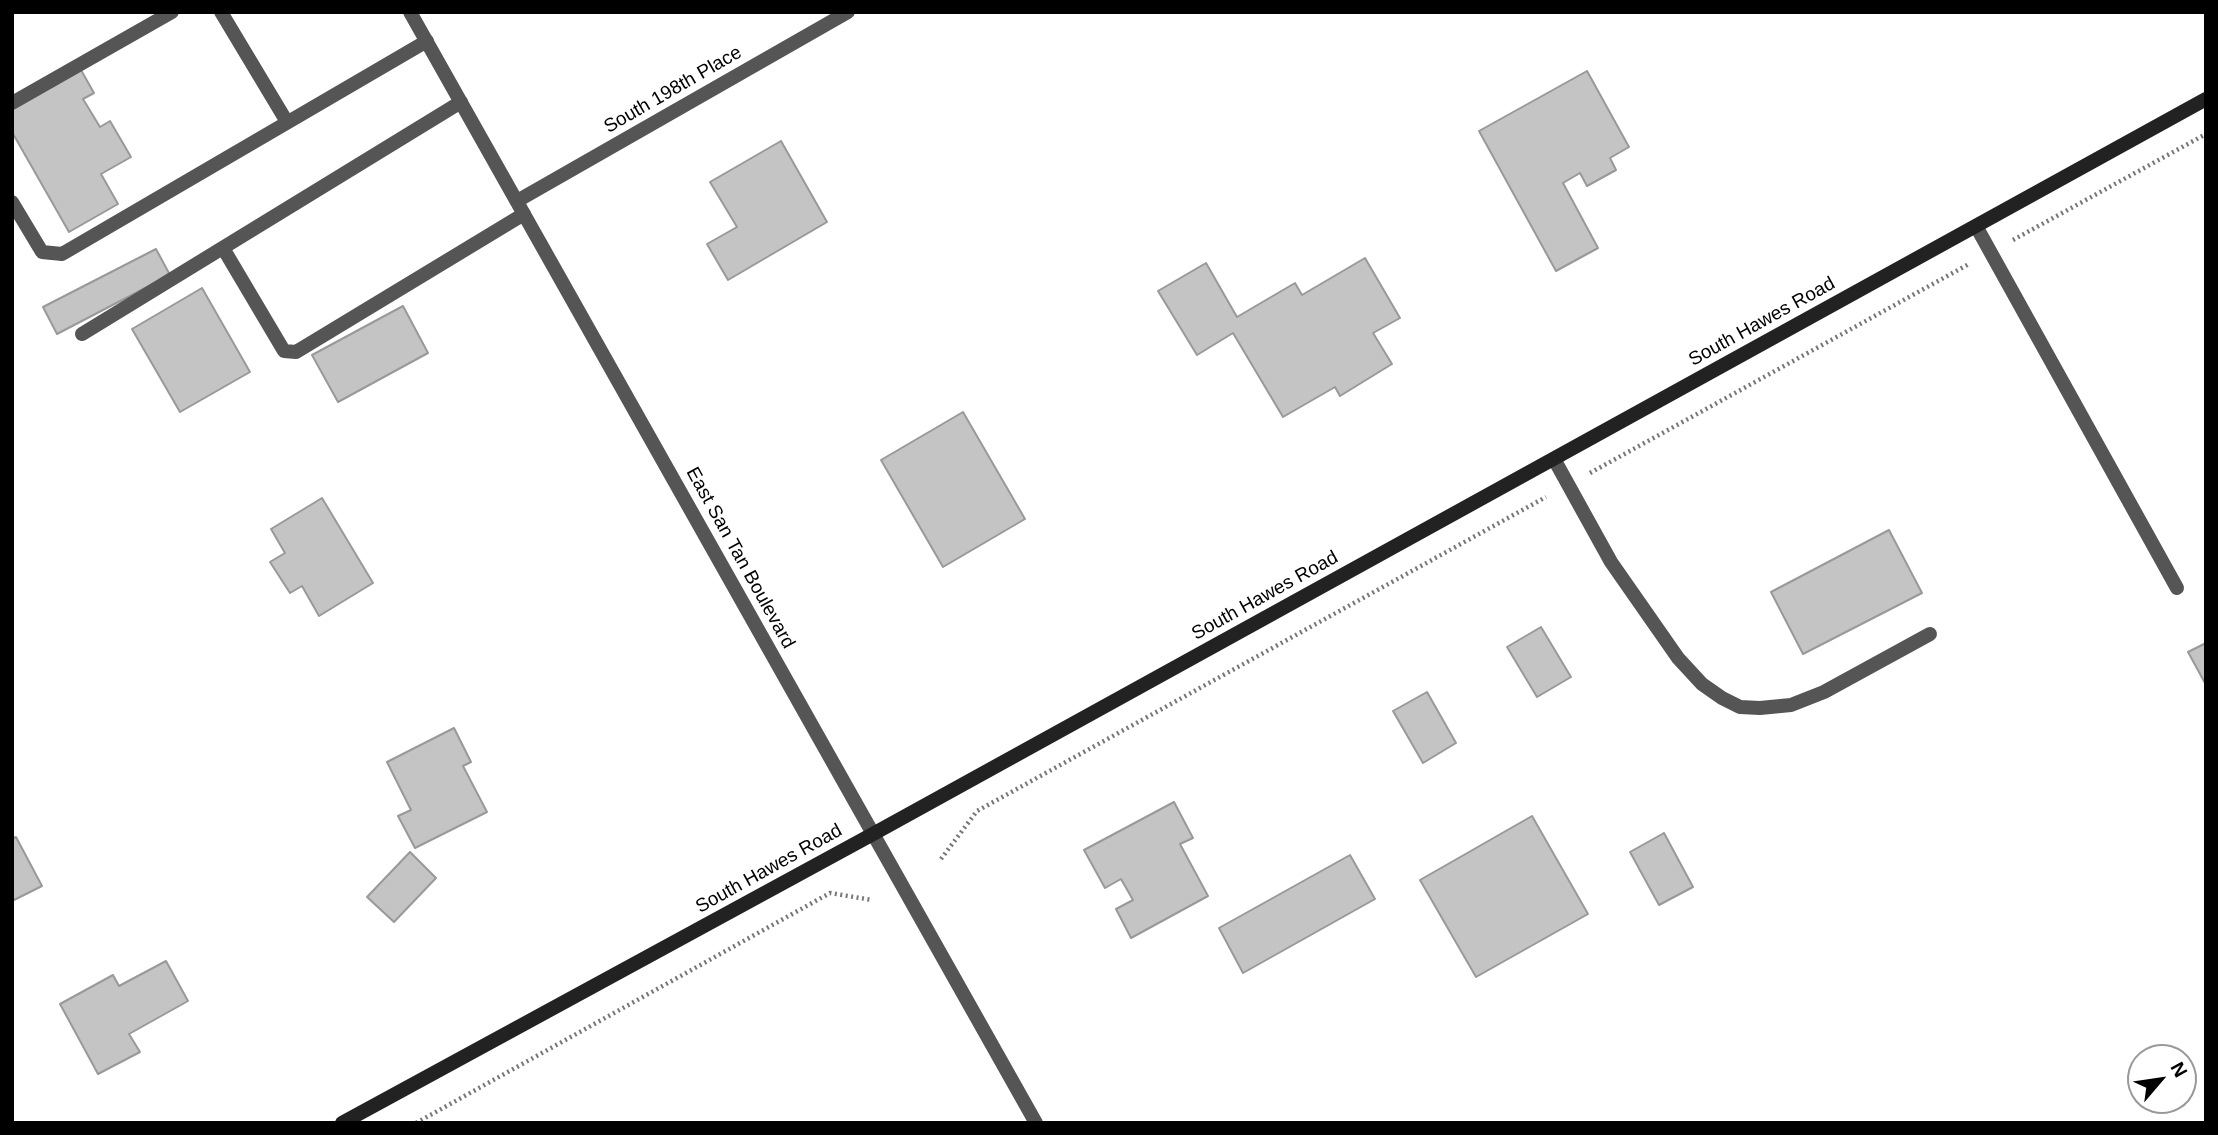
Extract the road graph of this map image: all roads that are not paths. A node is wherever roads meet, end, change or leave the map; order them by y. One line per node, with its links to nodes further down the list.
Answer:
1 (172, 12): 8 (street)
2 (221, 12): 9 (street)
3 (410, 12): 5 (street, East San Tan Boulevard)
4 (848, 12): 11 (street, South 198th Place)
5 (426, 41): 7 (street, East San Tan Boulevard); 9 (street)
6 (2206, 99): 12 (main road, South Hawes Road)
7 (461, 102): 11 (street, East San Tan Boulevard); 13 (street)
8 (12, 103)
9 (286, 122): 10 (street)
10 (12, 202)
11 (520, 207): 13 (street, South 198th Place); 18 (street, East San Tan Boulevard)
12 (1976, 226): 15 (main road, South Hawes Road); 16 (street)
13 (223, 248): 14 (street)
14 (82, 334)
15 (1554, 459): 17 (street); 18 (main road, South Hawes Road)
16 (2177, 587)
17 (1930, 634)
18 (873, 834): 19 (main road, South Hawes Road); 20 (street, East San Tan Boulevard)
19 (342, 1123)
20 (1036, 1123)

